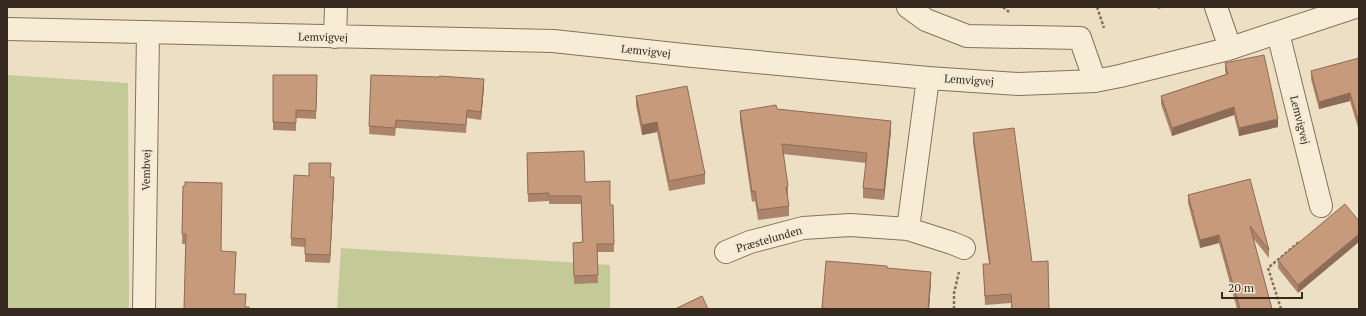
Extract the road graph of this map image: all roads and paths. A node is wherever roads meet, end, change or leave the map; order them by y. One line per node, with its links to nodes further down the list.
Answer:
1 (336, 7): 8 (street)
2 (908, 7): 11 (street)
3 (1216, 7): 9 (street)
4 (1355, 7): 7 (street, Lemvigvej)
5 (7, 29): 6 (street, Lemvigvej)
6 (148, 32): 8 (street, Lemvigvej); 17 (street, Vembvej)
7 (1278, 33): 9 (street, Lemvigvej); 12 (street, Lemvigvej)
8 (335, 37): 10 (street, Lemvigvej)
9 (1230, 48): 11 (street, Lemvigvej)
10 (928, 78): 11 (street, Lemvigvej); 13 (street)
11 (1095, 80)
12 (1321, 206)
13 (908, 229): 15 (street, Præstelunden); 16 (street, Præstelunden)
14 (1304, 238): 19 (path)
15 (964, 248): 18 (path)
16 (726, 252)
17 (144, 309)
18 (954, 309)
19 (1281, 309)

